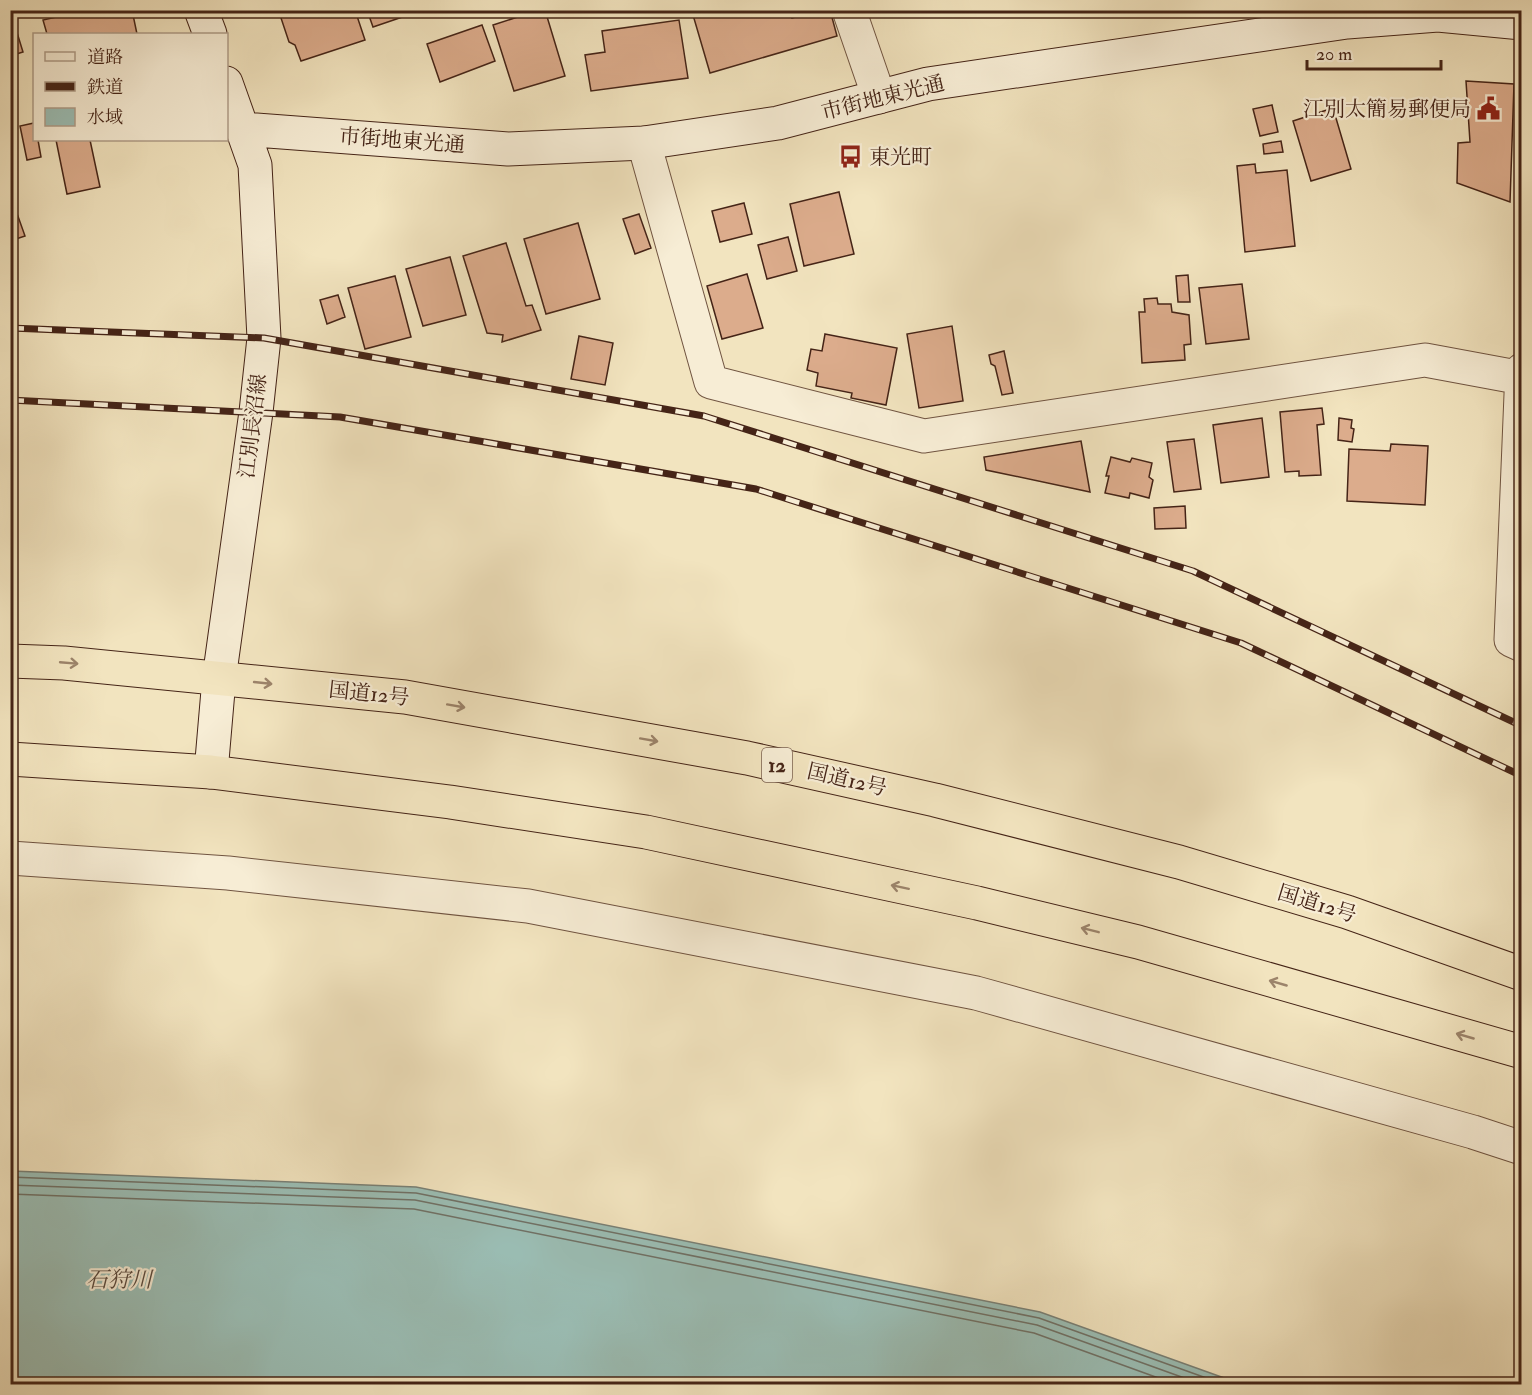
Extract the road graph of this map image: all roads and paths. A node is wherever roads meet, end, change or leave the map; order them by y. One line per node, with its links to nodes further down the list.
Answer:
1 (201, 10): 5 (street)
2 (849, 10): 7 (street)
3 (1345, 16): 4 (street, 市街地東光通); 7 (street, 市街地東光通)
4 (1521, 22)
5 (210, 33)
6 (228, 89): 8 (street, 江別長沼線)
7 (879, 97): 9 (street, 市街地東光通)
8 (242, 129): 9 (street, 市街地東光通); 14 (street, 江別長沼線)
9 (644, 142): 11 (street)
10 (1521, 370): 11 (street)
11 (1521, 378): 12 (street)
12 (1521, 645)
13 (10, 661): 14 (highway, 国道12号 / 12, one-way to 14)
14 (219, 678): 16 (street, 江別長沼線); 18 (highway, 国道12号 / 12, one-way to 18)
15 (10, 759): 16 (highway)
16 (211, 772): 19 (highway, one-way to 16)
17 (10, 858): 20 (street)
18 (1521, 974)
19 (1521, 1052)
20 (1521, 1148)

